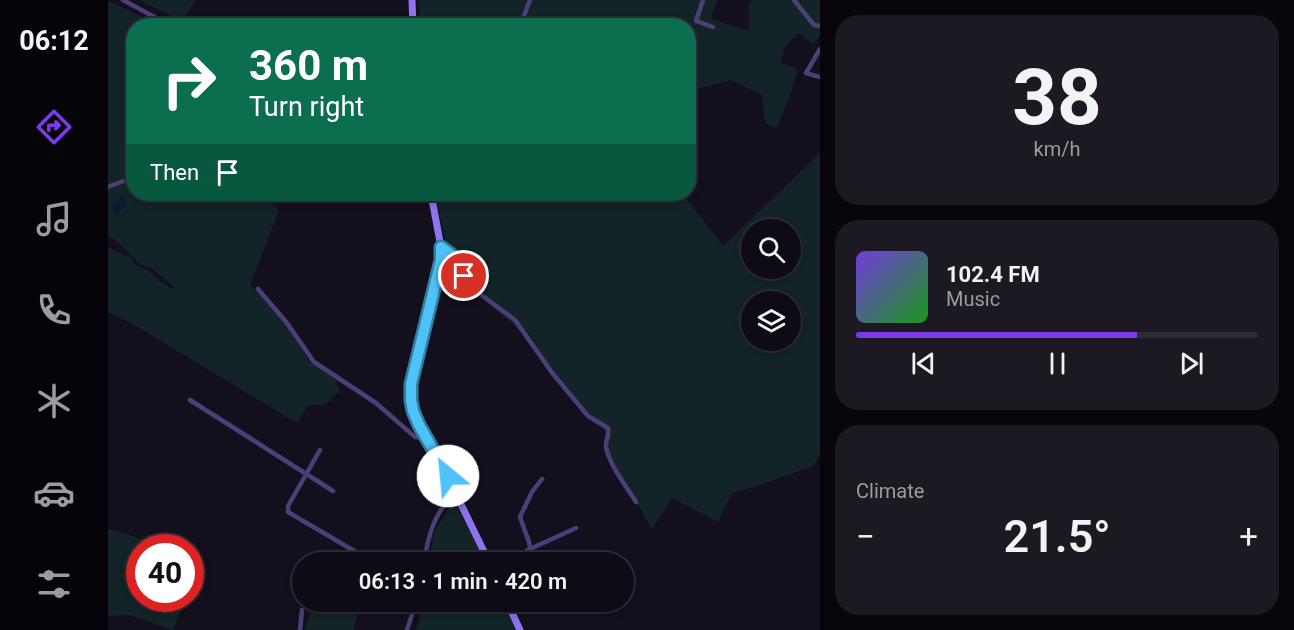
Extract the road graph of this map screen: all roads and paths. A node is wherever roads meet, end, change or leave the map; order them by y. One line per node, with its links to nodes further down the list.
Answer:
1 (123, 0): 6 (street)
2 (412, 0): 7 (street)
3 (530, 0): 8 (street)
4 (703, 0): 10 (street)
5 (794, 0): 9 (street)
6 (156, 18)
7 (413, 18)
8 (523, 18)
9 (820, 26)
10 (712, 27)
11 (820, 49): 12 (street)
12 (820, 77)
13 (126, 180): 14 (street)
14 (108, 187)
15 (432, 201): 16 (street)
16 (441, 247): 19 (street); 25 (street)
17 (258, 289): 19 (street)
18 (190, 400): 21 (street)
19 (427, 438): 24 (street)
20 (320, 450): 21 (street)
21 (306, 475): 23 (street); 28 (street)
22 (542, 479): 27 (street)
23 (333, 491)
24 (455, 491): 29 (street); 30 (street)
25 (636, 502)
26 (576, 528): 27 (street)
27 (530, 549): 31 (street)
28 (356, 552)
29 (426, 552)
30 (484, 552)
31 (525, 552)
32 (302, 612): 35 (street)
33 (413, 612): 36 (street)
34 (512, 612): 37 (street)
35 (300, 630)
36 (407, 630)
37 (520, 630)

